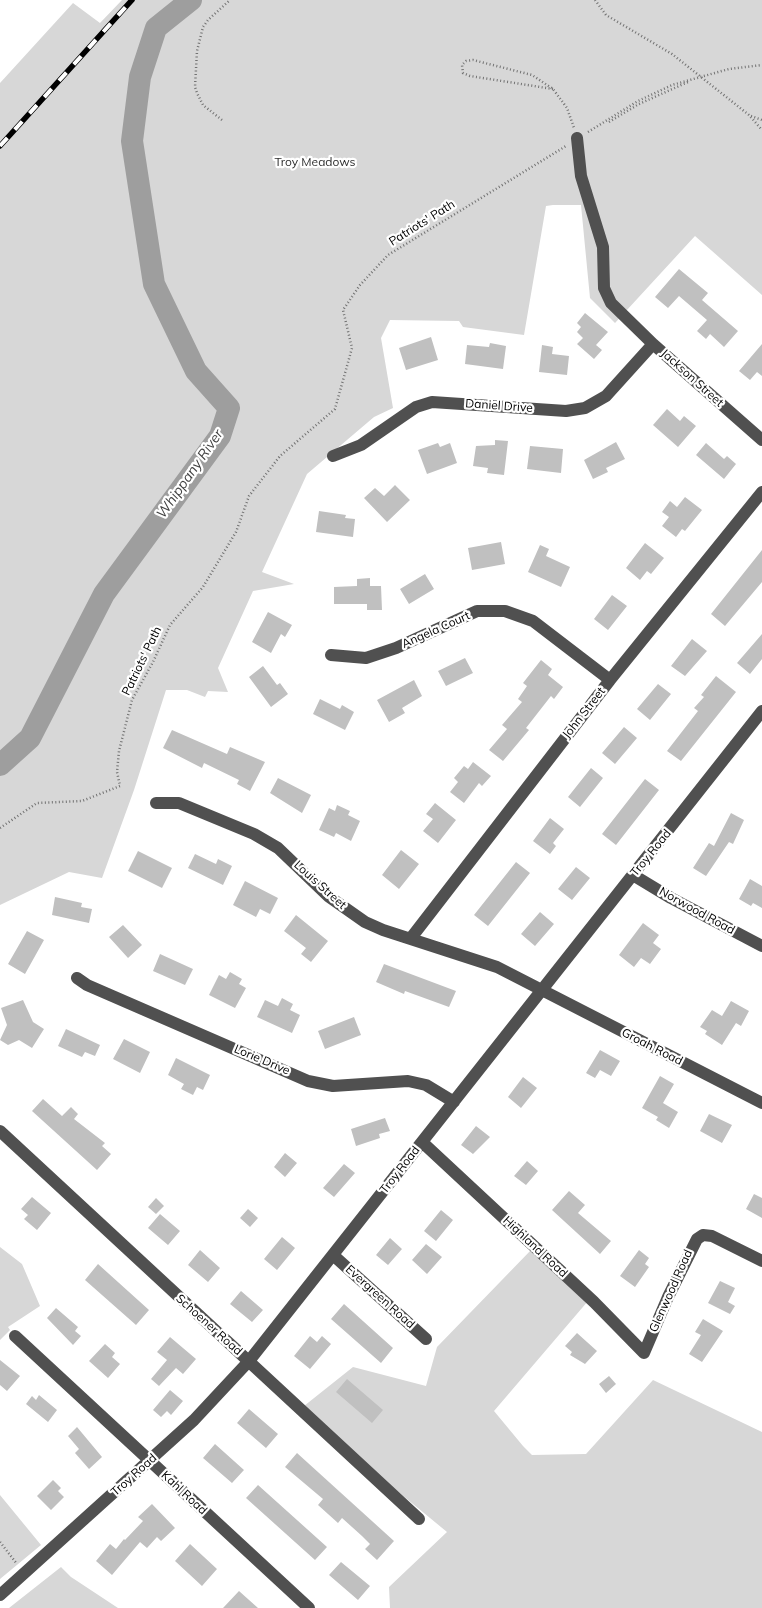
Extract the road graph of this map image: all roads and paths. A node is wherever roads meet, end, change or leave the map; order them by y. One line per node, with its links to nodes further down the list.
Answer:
1 (230, 0): 7 (path)
2 (595, 0): 4 (path)
3 (762, 65): 4 (path, Patriots' Path)
4 (701, 76): 6 (path); 10 (path, Patriots' Path)
5 (554, 89): 5 (path); 10 (path)
6 (750, 115): 8 (path); 9 (path)
7 (222, 120)
8 (762, 120)
9 (762, 130)
10 (577, 138): 11 (street, Jackson Street); 19 (path, Patriots' Path)
11 (653, 344): 12 (street, Jackson Street); 13 (street, Daniel Drive)
12 (762, 440)
13 (333, 456)
14 (762, 492): 16 (street, John Street)
15 (330, 655): 16 (street, Angela Court)
16 (610, 680): 21 (street, John Street)
17 (762, 711): 20 (street, Troy Road)
18 (156, 803): 21 (street, Louis Street)
19 (0, 828)
20 (633, 875): 22 (street, Norwood Road); 24 (street, Troy Road)
21 (411, 938): 24 (street, Louis Street)
22 (762, 946)
23 (77, 978): 25 (street, Lorie Drive)
24 (541, 991): 25 (street, Troy Road); 26 (street, Groah Road)
25 (454, 1102): 28 (street, Troy Road)
26 (762, 1103)
27 (0, 1131): 34 (street, Schoener Road)
28 (422, 1142): 29 (street, Troy Road); 33 (street, Highland Road)
29 (333, 1255): 32 (street, Evergreen Road); 34 (street, Troy Road)
30 (762, 1261): 33 (street, Glenwood Road)
31 (15, 1336): 35 (street, Kahl Road)
32 (426, 1338)
33 (645, 1351)
34 (249, 1361): 35 (street, Troy Road); 36 (street, Schoener Road)
35 (150, 1462): 39 (street, Troy Road); 40 (street, Kahl Road)
36 (419, 1519)
37 (0, 1542): 38 (path)
38 (20, 1570)
39 (0, 1595)
40 (309, 1608)

